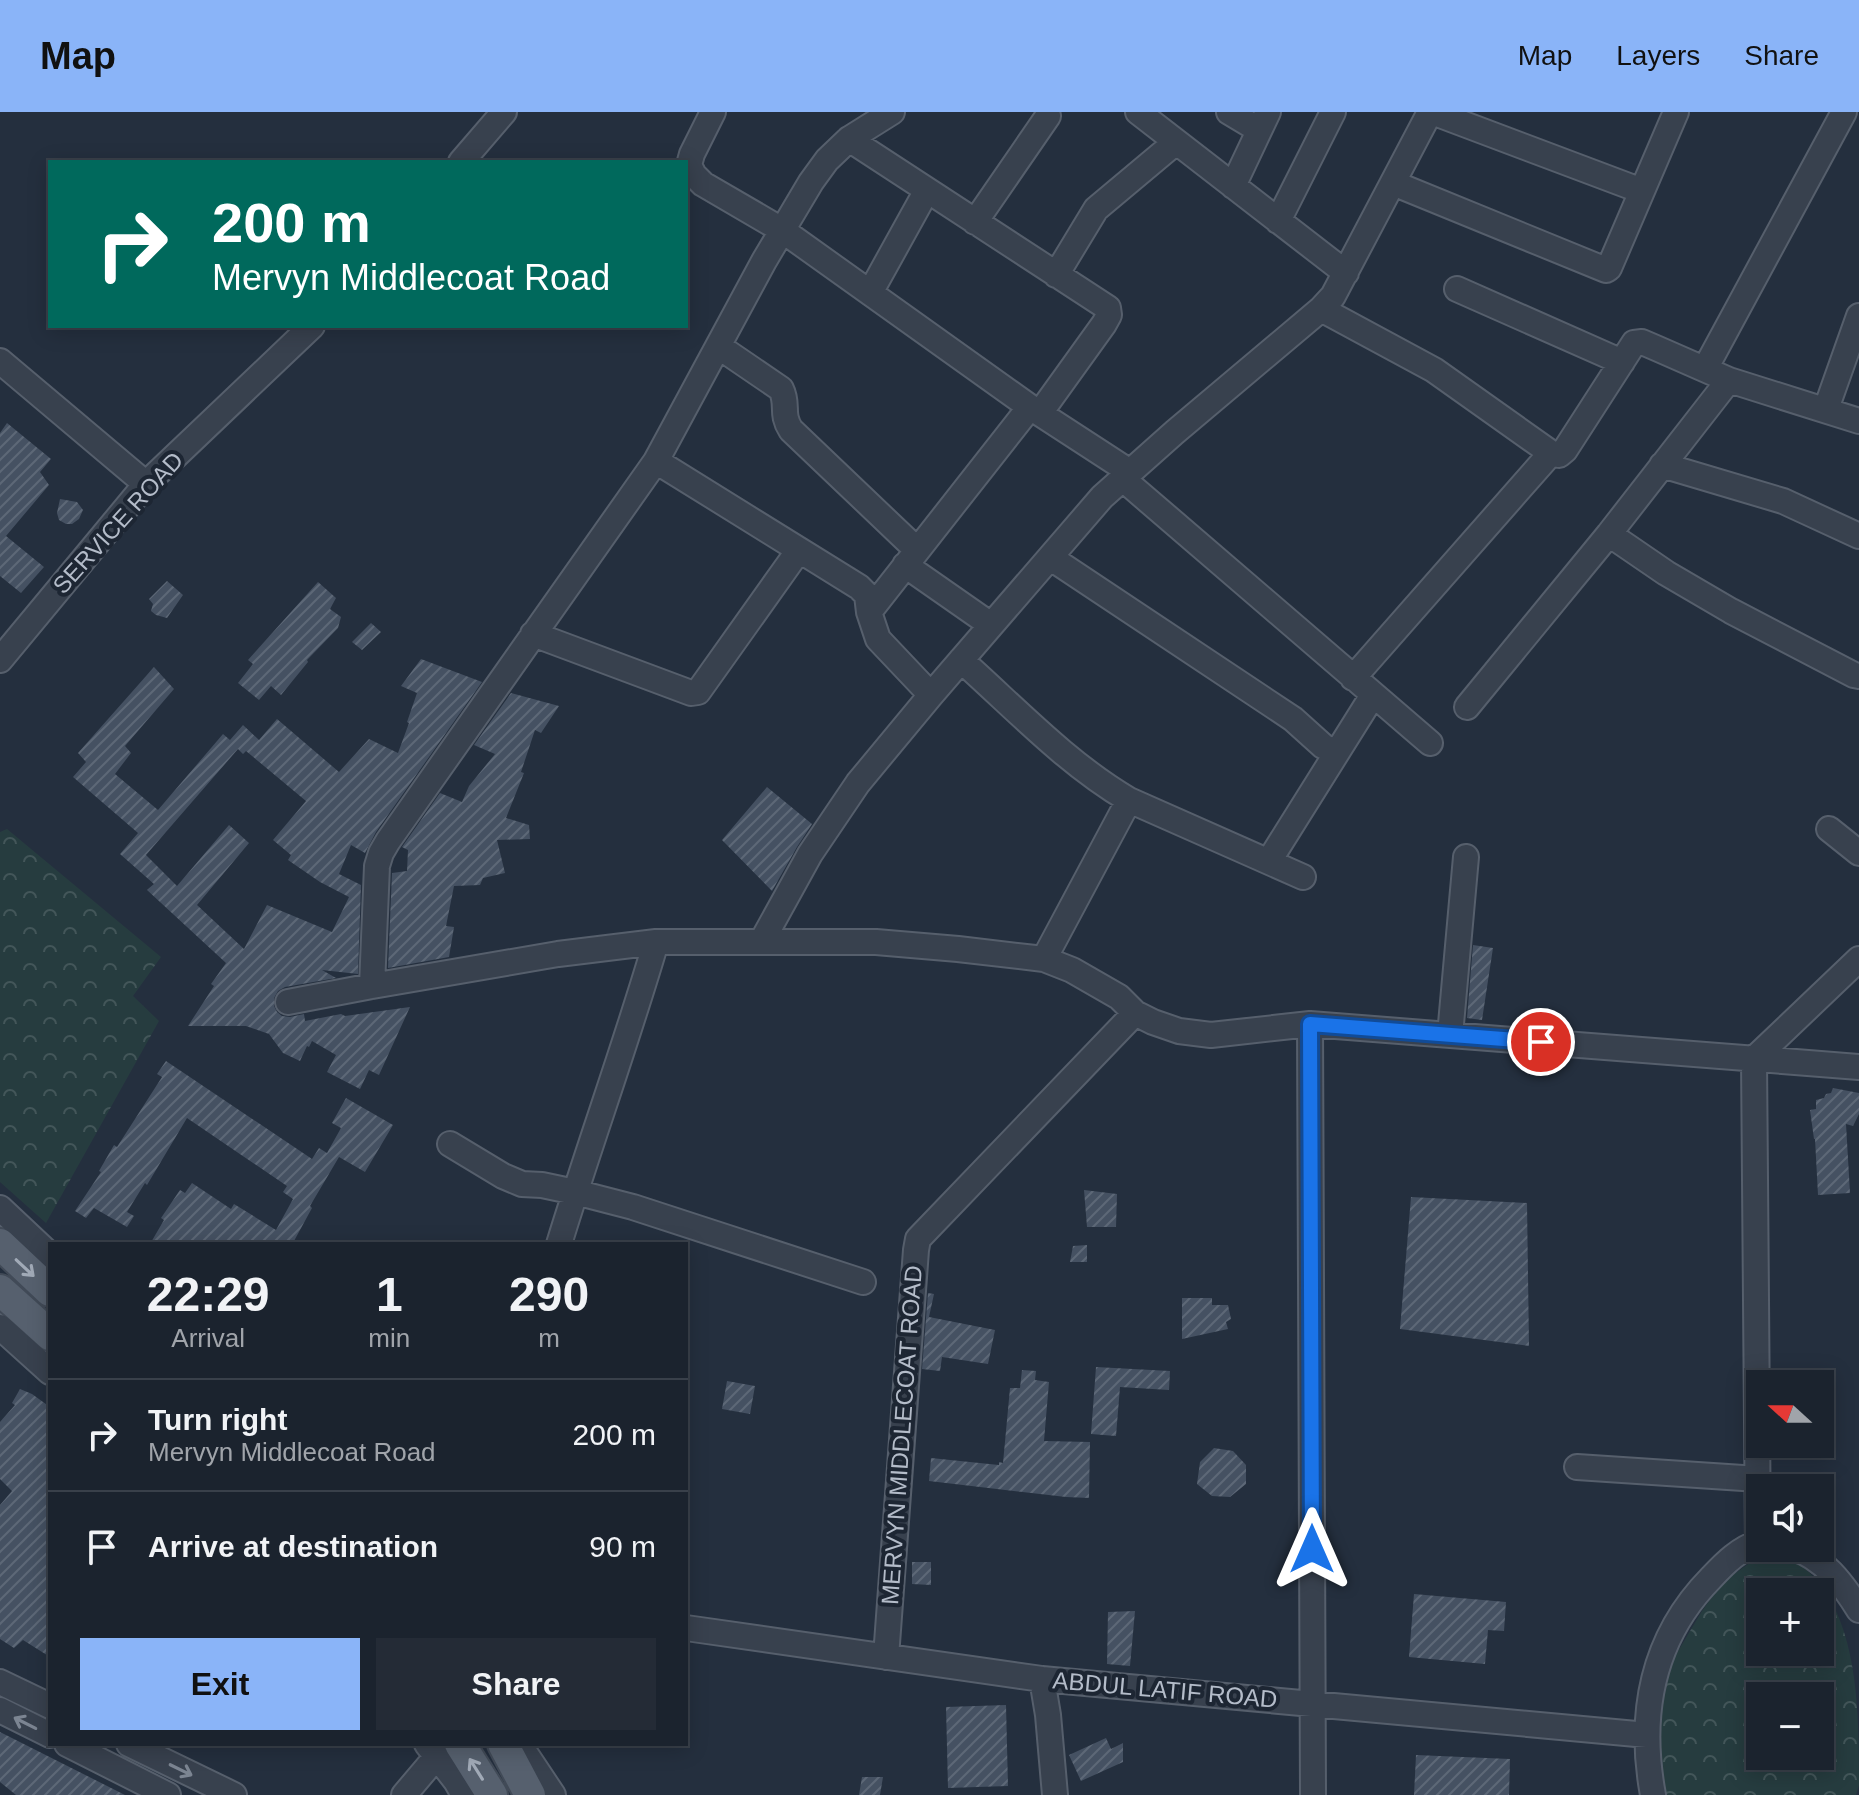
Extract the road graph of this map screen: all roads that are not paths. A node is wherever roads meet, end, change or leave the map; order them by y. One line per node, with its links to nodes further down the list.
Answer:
1 (504, 112): 14 (street)
2 (713, 112): 21 (street)
3 (892, 112): 12 (street)
4 (1138, 112): 13 (street)
5 (1229, 112): 11 (street)
6 (1333, 112): 19 (street)
7 (1431, 112): 15 (street); 18 (street)
8 (1844, 112): 32 (street)
9 (1674, 113): 18 (street)
10 (1048, 116): 20 (street)
11 (1264, 121): 16 (street)
12 (849, 139): 17 (street); 21 (street)
13 (1176, 142): 16 (street); 23 (street)
14 (463, 160)
15 (1393, 183): 18 (street); 22 (street)
16 (1233, 186): 19 (street)
17 (927, 190): 20 (street); 25 (street)
18 (1642, 191)
19 (1278, 221): 22 (street)
20 (975, 222): 23 (street)
21 (782, 230): 25 (street); 29 (street)
22 (1346, 273): 26 (street)
23 (1056, 275): 35 (street)
24 (1457, 289): 31 (street)
25 (870, 293): 35 (street)
26 (1321, 309): 37 (street); 40 (street)
27 (1859, 316): 34 (street)
28 (310, 328): 41 (street, SERVICE ROAD)
29 (718, 346): 38 (street); 45 (street)
30 (0, 361): 41 (street)
31 (1622, 362): 32 (street); 37 (street)
32 (1705, 369): 33 (street)
33 (1729, 380): 34 (street); 39 (street)
34 (1826, 409): 36 (street)
35 (1035, 410): 40 (street); 45 (street)
36 (1859, 421)
37 (1551, 453): 53 (street)
38 (656, 461): 44 (street); 49 (street)
39 (1662, 465): 42 (street); 43 (street)
40 (1127, 475): 46 (street); 53 (street)
41 (146, 484): 50 (street, SERVICE ROAD)
42 (1609, 534): 52 (street); 56 (street)
43 (1859, 536)
44 (799, 550): 47 (street); 49 (street)
45 (911, 557): 47 (street); 48 (street)
46 (1051, 558): 48 (street); 58 (street)
47 (869, 612): 54 (street)
48 (991, 625): 51 (street)
49 (533, 634): 69 (street)
50 (0, 660)
51 (961, 660): 54 (street); 59 (street)
52 (1859, 676)
53 (1353, 678): 55 (street)
54 (931, 695): 65 (street)
55 (1373, 695): 57 (street); 58 (street)
56 (1467, 707)
57 (1430, 743)
58 (1336, 753): 63 (street)
59 (1129, 800): 63 (street); 67 (street)
60 (1829, 829): 61 (street)
61 (1859, 853)
62 (1466, 857): 73 (street)
63 (1269, 861): 64 (street)
64 (1303, 877)
65 (762, 941): 66 (street); 67 (street)
66 (656, 942): 69 (street); 77 (street)
67 (1044, 959): 71 (street)
68 (1859, 959): 74 (street)
69 (372, 986): 70 (street)
70 (288, 1002)
71 (1135, 1013): 72 (street); 95 (street, MERVYN MIDDLECOAT ROAD)
72 (1310, 1024): 73 (street); 98 (street)
73 (1450, 1035): 74 (street)
74 (1754, 1059): 75 (street); 89 (street)
75 (1859, 1067)
76 (450, 1144): 77 (street)
77 (575, 1192): 79 (street); 82 (street)
78 (0, 1208): 81 (street)
79 (560, 1242)
80 (0, 1244): 83 (main road, one-way to 83)
81 (48, 1253)
82 (863, 1282)
83 (48, 1289)
84 (0, 1290): 86 (main road)
85 (0, 1327): 87 (street)
86 (48, 1333)
87 (48, 1370)
88 (1577, 1467): 90 (street)
89 (1758, 1474)
90 (1746, 1478)
91 (1746, 1548): 102 (street)
92 (1820, 1562): 93 (street)
93 (1859, 1610)
94 (688, 1628): 95 (street, ABDUL LATIF ROAD)
95 (886, 1657): 96 (street, ABDUL LATIF ROAD)
96 (1042, 1679): 98 (street, ABDUL LATIF ROAD); 115 (street)
97 (0, 1682): 99 (street)
98 (1312, 1704): 102 (street, ABDUL LATIF ROAD); 116 (street)
99 (48, 1705)
100 (0, 1710): 101 (street, one-way to 100)
101 (48, 1734)
102 (1647, 1735): 117 (street)
103 (71, 1746): 109 (street)
104 (133, 1746): 110 (street, one-way to 110)
105 (504, 1746): 113 (main road)
106 (520, 1746): 114 (street)
107 (441, 1748): 108 (street); 111 (street); 112 (main road, one-way to 107)
108 (454, 1790)
109 (168, 1795)
110 (234, 1795)
111 (404, 1795)
112 (492, 1795)
113 (530, 1795)
114 (553, 1795)
115 (1055, 1795)
116 (1313, 1795)
117 (1653, 1795)

